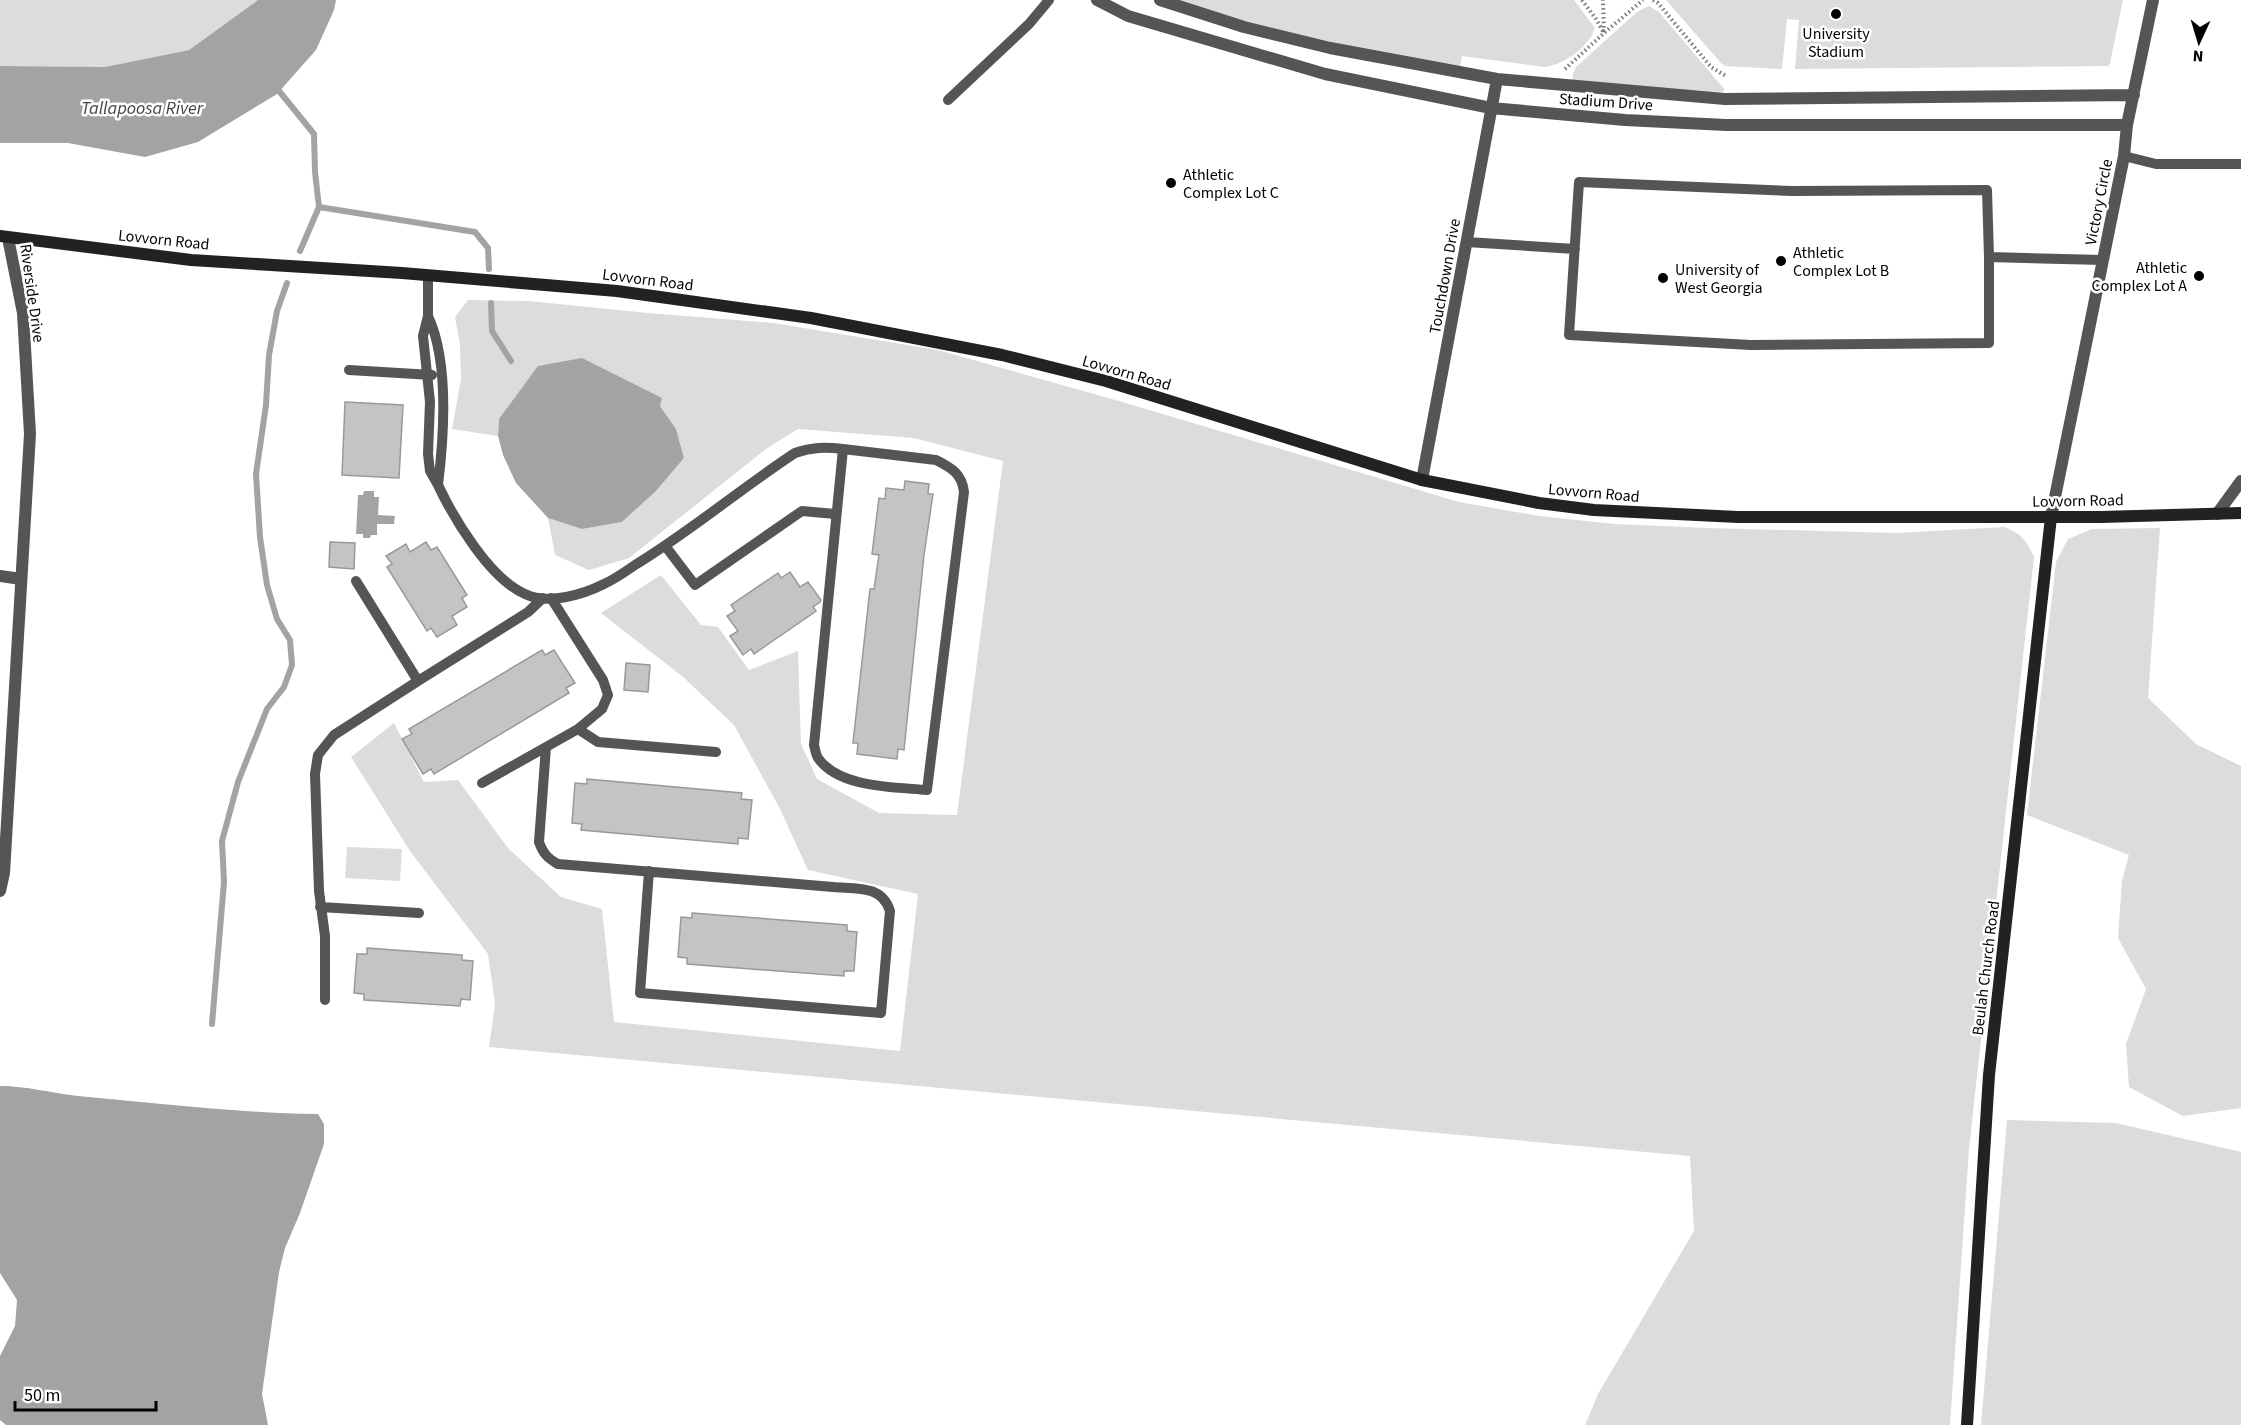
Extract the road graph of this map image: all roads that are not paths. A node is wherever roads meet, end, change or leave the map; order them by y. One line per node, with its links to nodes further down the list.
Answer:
1 (1049, 0): 7 (lane)
2 (1097, 0): 8 (street, Stadium Drive)
3 (1160, 0): 5 (street, Stadium Drive)
4 (2153, 0): 6 (street, Victory Circle)
5 (1497, 79): 6 (street, Stadium Drive); 8 (street, Touchdown Drive)
6 (2134, 95): 9 (street, Victory Circle)
7 (948, 100)
8 (1491, 108): 9 (street, Stadium Drive); 13 (street, Touchdown Drive)
9 (2127, 125): 10 (street, Victory Circle)
10 (2124, 156): 11 (lane); 16 (street, Victory Circle)
11 (2241, 164)
12 (4, 237): 17 (street, Lovvorn Road); 32 (street, Riverside Drive)
13 (1467, 242): 14 (lane); 23 (street, Touchdown Drive)
14 (1575, 249): 15 (lane); 15 (lane)
15 (1989, 257): 16 (lane)
16 (2103, 260): 29 (street, Victory Circle)
17 (428, 275): 18 (lane); 23 (street, Lovvorn Road)
18 (428, 316): 20 (lane); 21 (lane)
19 (349, 369): 20 (lane)
20 (426, 375): 21 (lane); 25 (lane)
21 (442, 376): 25 (lane)
22 (843, 449): 27 (lane); 27 (lane); 30 (lane)
23 (1422, 480): 29 (street, Lovvorn Road)
24 (2241, 481): 28 (street)
25 (438, 485): 34 (lane)
26 (2241, 513): 28 (street, Lovvorn Road)
27 (835, 514): 30 (lane)
28 (2217, 514): 29 (street, Lovvorn Road)
29 (2051, 517): 45 (street, Beulah Church Road)
30 (666, 547): 34 (lane)
31 (0, 576): 32 (street)
32 (21, 579): 41 (street, Riverside Drive)
33 (356, 581): 35 (lane)
34 (547, 598): 35 (lane); 36 (lane)
35 (418, 681): 42 (lane)
36 (578, 729): 37 (lane); 38 (lane)
37 (546, 747): 39 (lane); 40 (lane)
38 (716, 752)
39 (482, 783)
40 (649, 871): 40 (lane)
41 (0, 891)
42 (320, 907): 43 (lane); 44 (lane)
43 (419, 913)
44 (325, 1000)
45 (1967, 1425)

